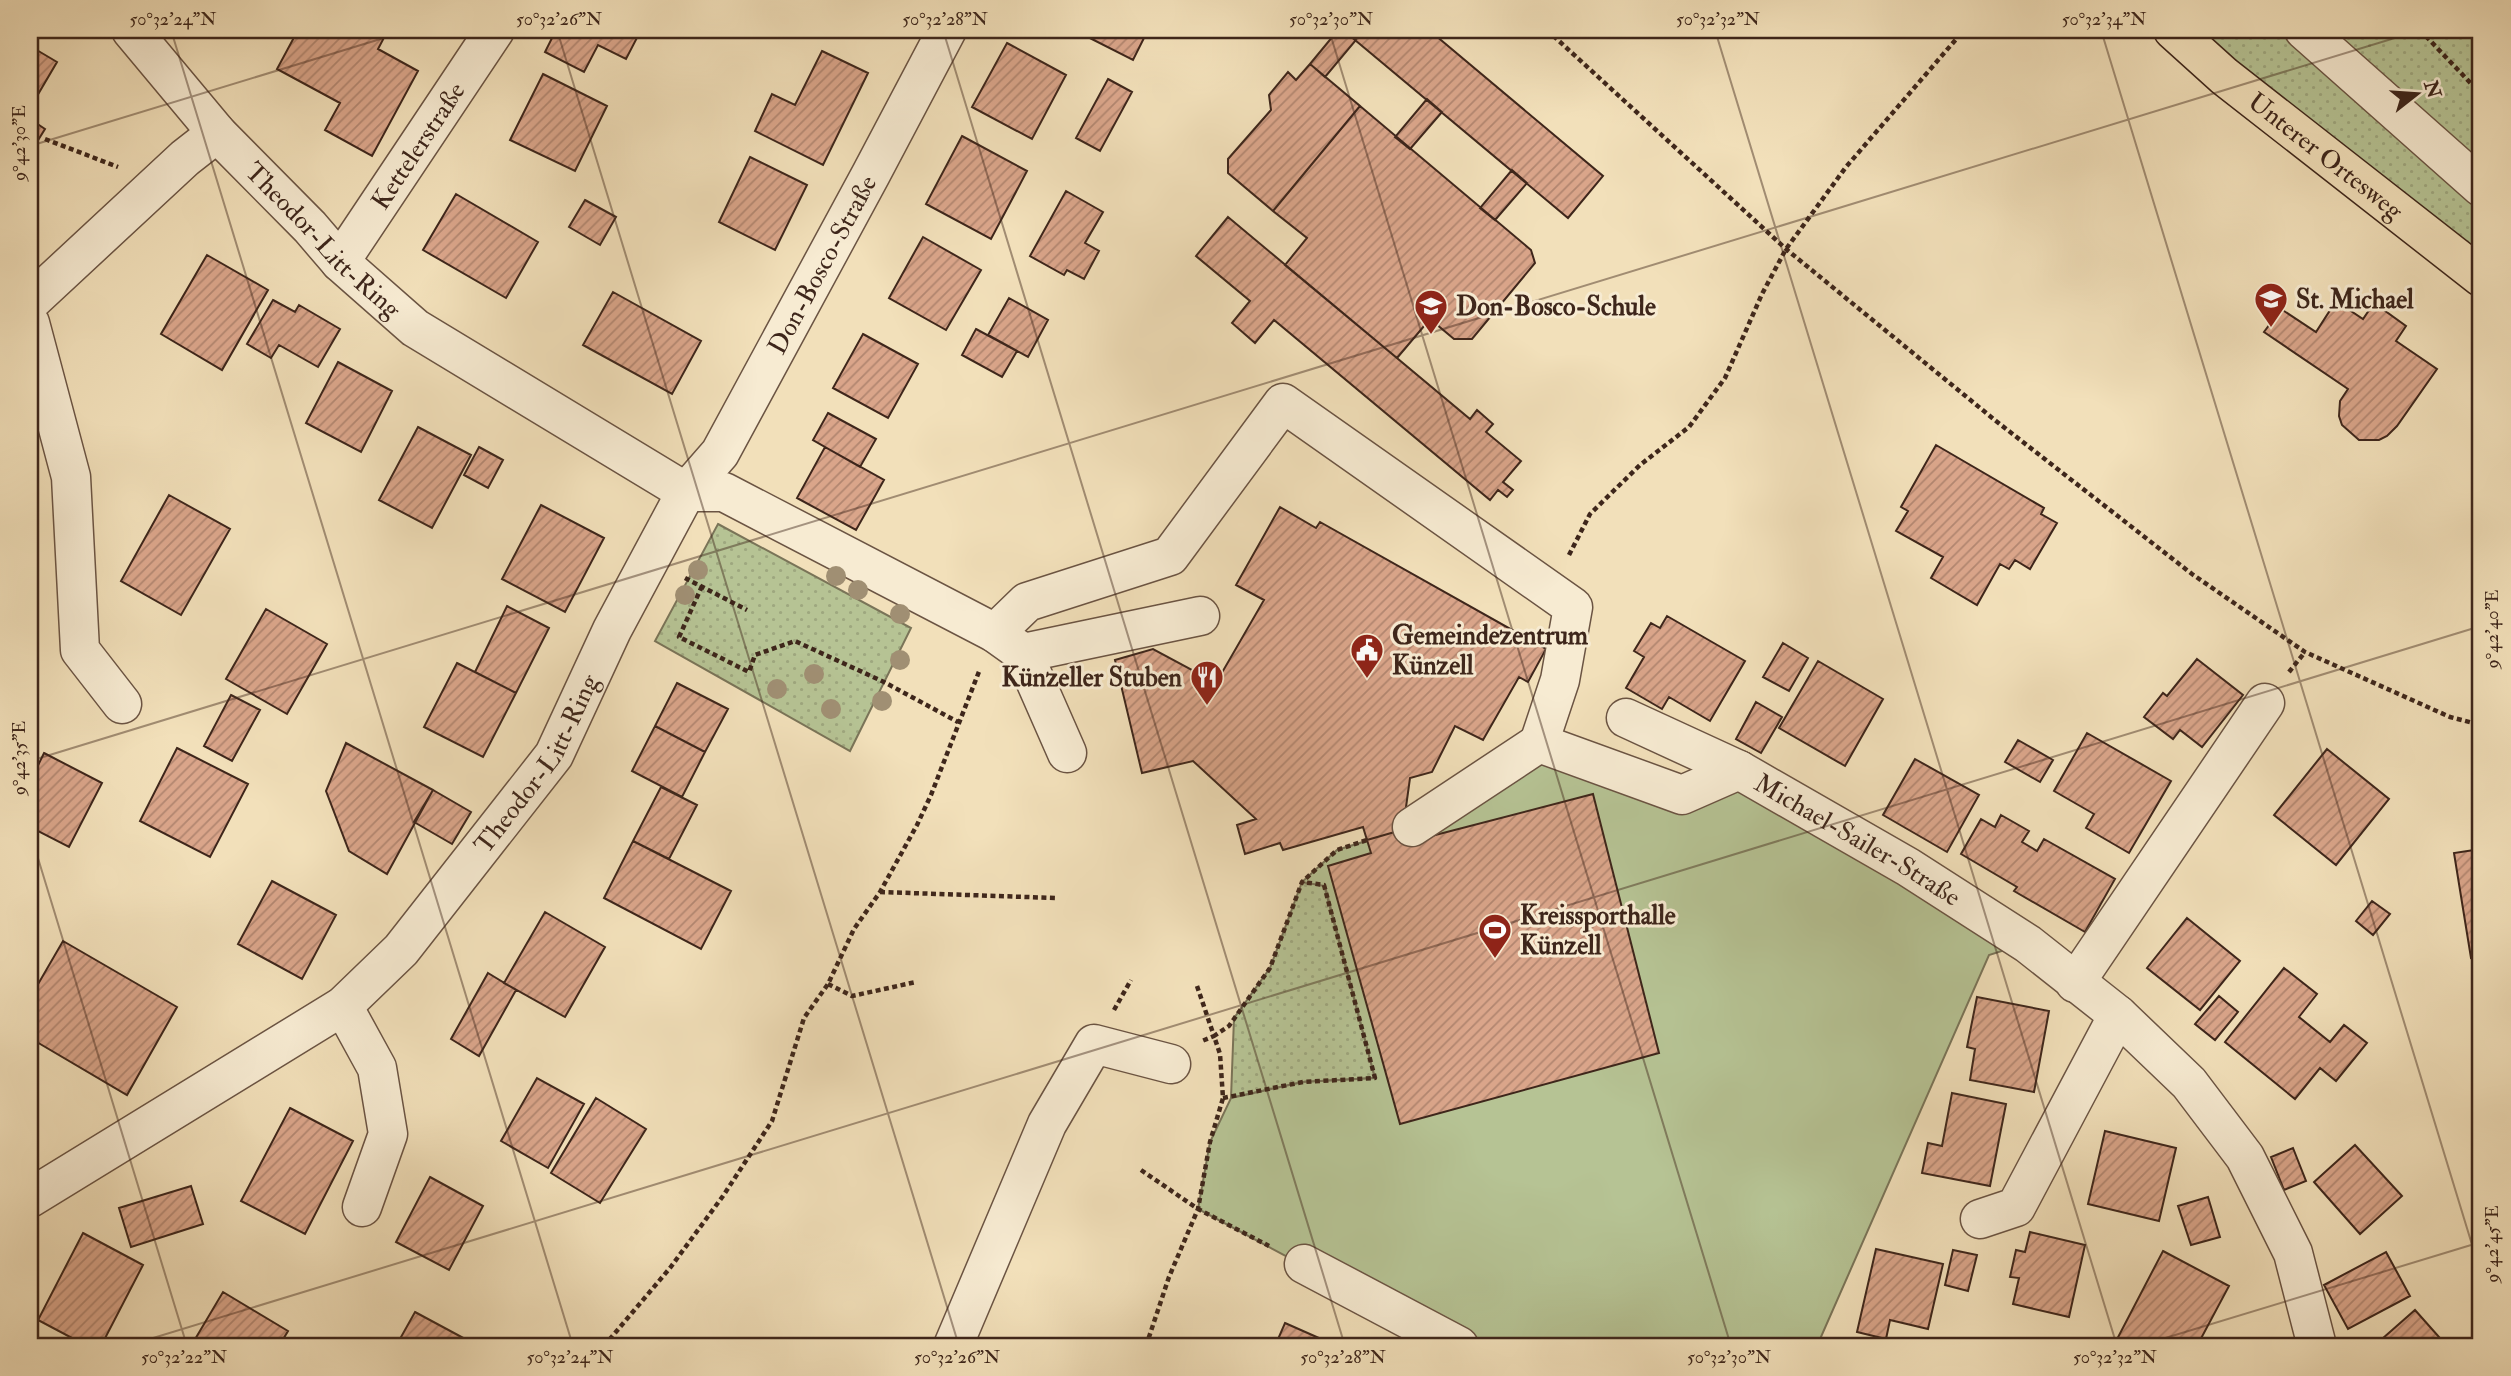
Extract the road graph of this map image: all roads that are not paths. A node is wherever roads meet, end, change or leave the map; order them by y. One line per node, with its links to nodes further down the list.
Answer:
1 (131, 30): 6 (street, Theodor-Litt-Ring)
2 (495, 30): 8 (street, Kettelerstraße)
3 (947, 30): 12 (street, Don-Bosco-Straße)
4 (2173, 30): 9 (main road, Unterer Ortesweg)
5 (2304, 30): 7 (street)
6 (217, 133): 8 (street, Theodor-Litt-Ring); 10 (street)
7 (2481, 187)
8 (340, 262): 12 (street, Theodor-Litt-Ring)
9 (2481, 277)
10 (30, 302)
11 (30, 323): 16 (street)
12 (687, 492): 14 (street); 23 (street, Theodor-Litt-Ring)
13 (1200, 616): 14 (street)
14 (1009, 643): 18 (street); 19 (street)
15 (2265, 703): 22 (street)
16 (122, 704)
17 (1626, 718): 20 (street, Michael-Sailer-Straße)
18 (1539, 743): 20 (street); 21 (street)
19 (1067, 753)
20 (1739, 770): 22 (street, Michael-Sailer-Straße)
21 (1412, 827)
22 (2075, 983): 24 (street, Michael-Sailer-Straße)
23 (343, 1006): 26 (street, Theodor-Litt-Ring); 27 (street)
24 (2118, 1015): 28 (street); 32 (street, Michael-Sailer-Straße)
25 (1171, 1064): 31 (street)
26 (30, 1198)
27 (362, 1207)
28 (1980, 1219)
29 (1304, 1264): 30 (street)
30 (1441, 1342)
31 (953, 1346)
32 (2317, 1346)

